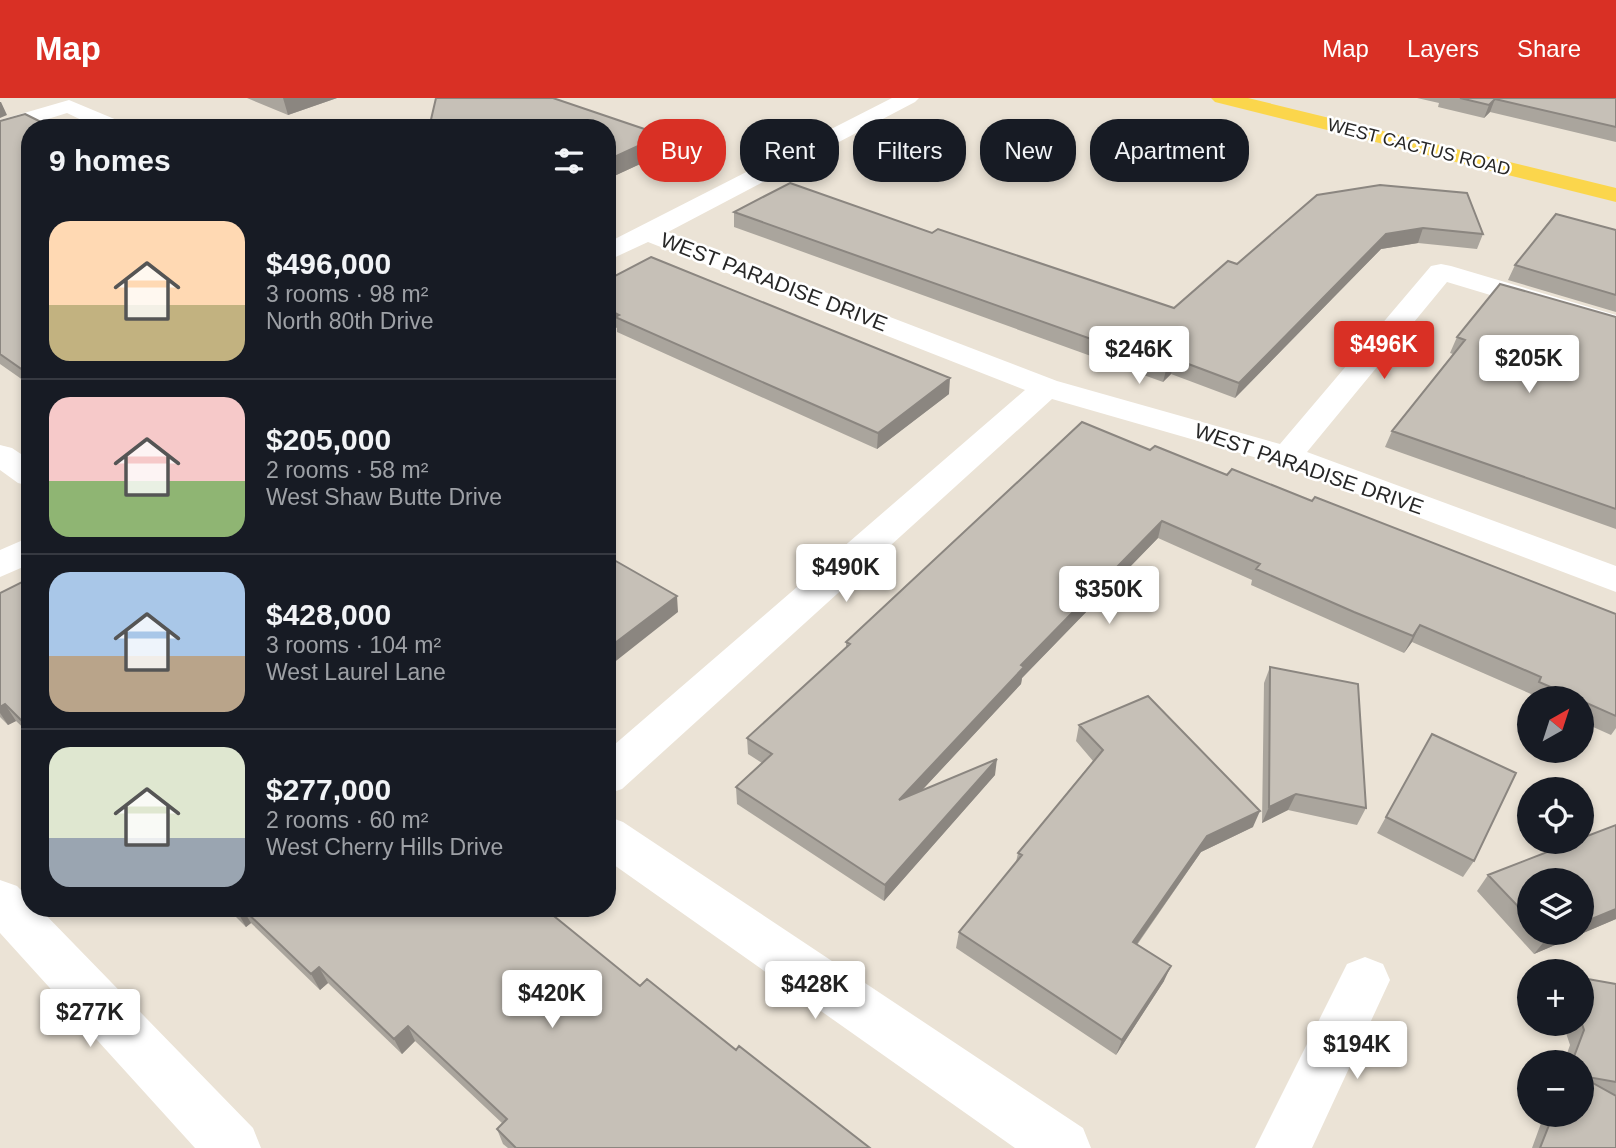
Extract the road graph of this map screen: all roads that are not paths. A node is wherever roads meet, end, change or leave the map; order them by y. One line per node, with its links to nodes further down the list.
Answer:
1 (908, 98): 8 (street)
2 (1222, 98): 7 (main road, WEST CACTUS ROAD)
3 (26, 119): 4 (street)
4 (96, 119)
5 (21, 121): 6 (street)
6 (0, 127)
7 (1616, 195)
8 (646, 232): 9 (street); 11 (street, WEST PARADISE DRIVE)
9 (616, 248)
10 (1616, 324): 13 (street)
11 (1046, 388): 13 (street, WEST PARADISE DRIVE); 18 (street)
12 (0, 455): 14 (street)
13 (1287, 456): 17 (street, WEST PARADISE DRIVE)
14 (21, 470)
15 (21, 554): 16 (street)
16 (0, 565)
17 (1616, 580)
18 (616, 769)
19 (616, 841): 23 (street)
20 (0, 900): 22 (street)
21 (1365, 980): 24 (street)
22 (233, 1148)
23 (1063, 1148)
24 (1283, 1148)

